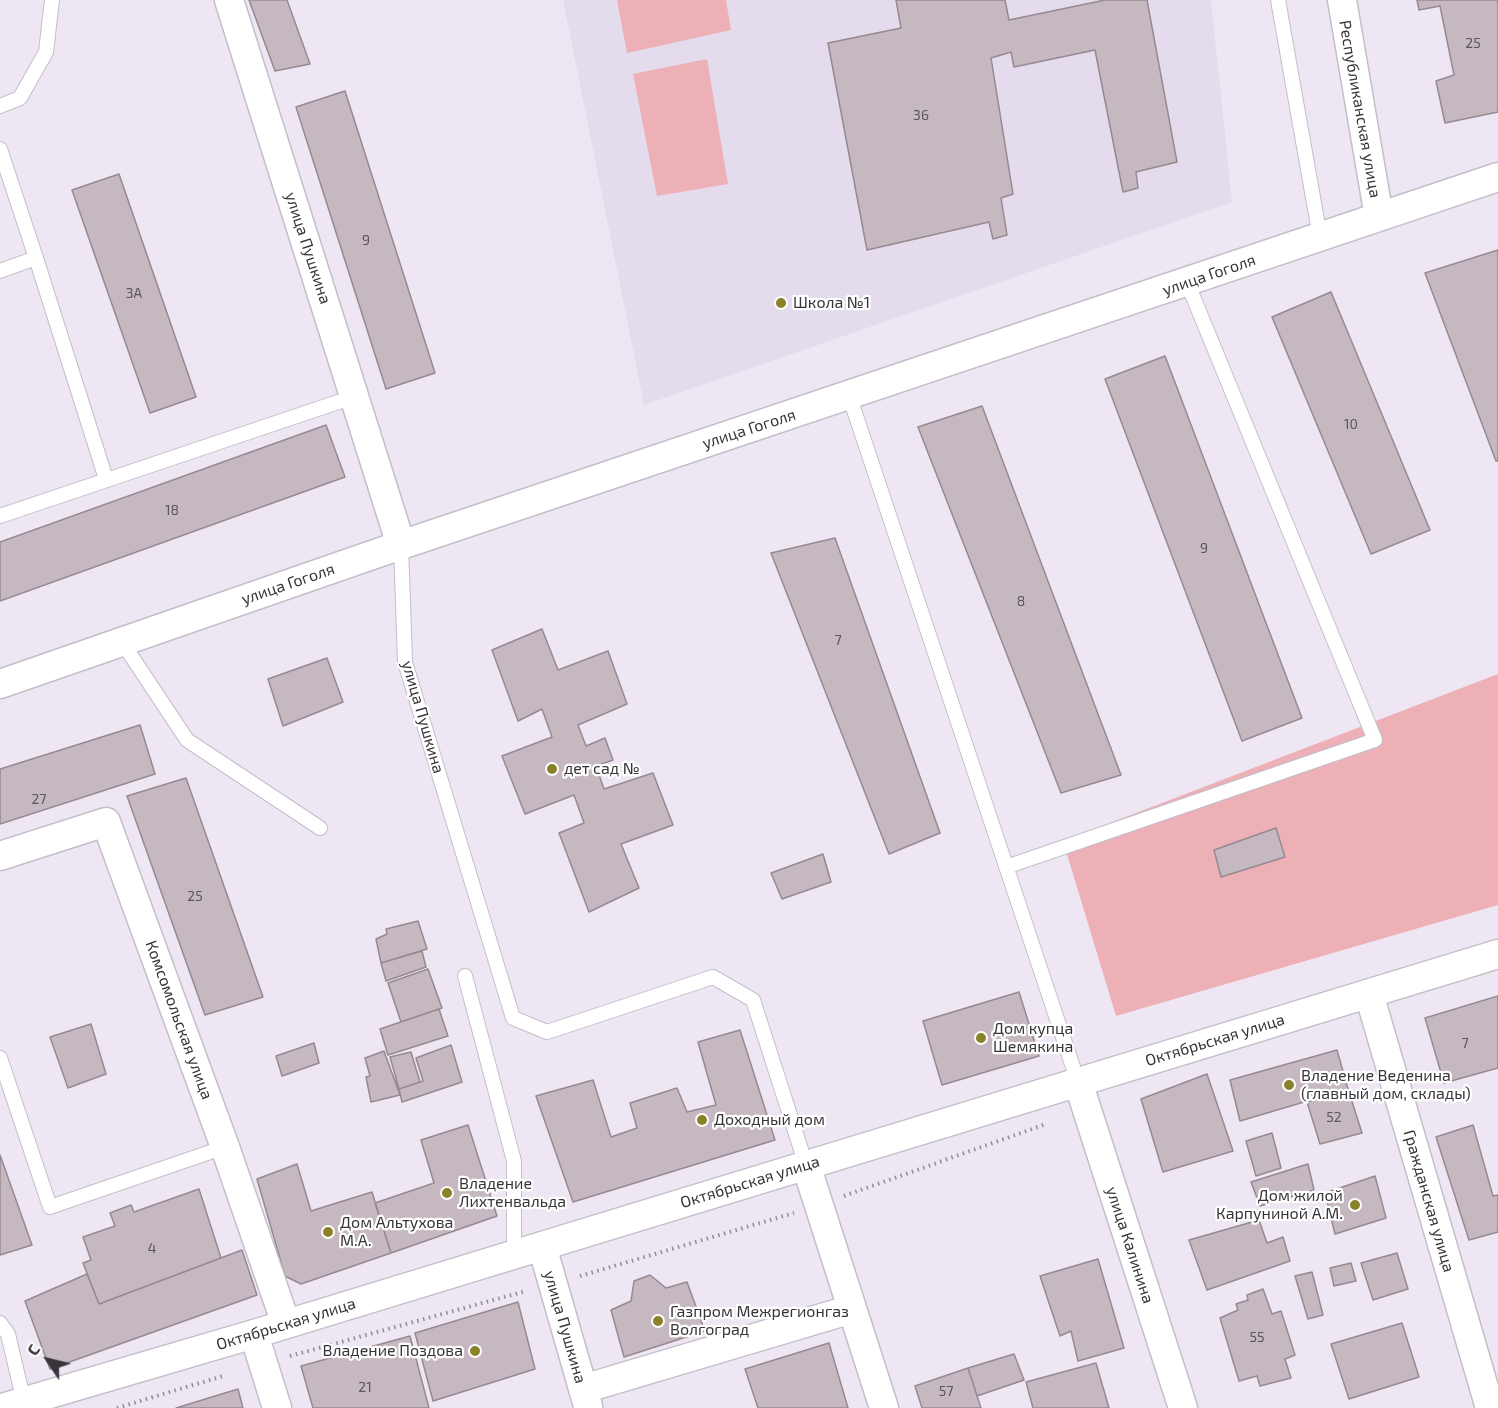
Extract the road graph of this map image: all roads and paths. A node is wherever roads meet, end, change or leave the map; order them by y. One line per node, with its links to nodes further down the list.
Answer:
1 (52, 0): 5 (lane)
2 (229, 0): 13 (street, улица Пушкина)
3 (1278, 0): 9 (lane)
4 (1342, 0): 8 (street, Республиканская улица)
5 (0, 106)
6 (0, 149): 10 (lane)
7 (1498, 177): 8 (street, улица Гоголя)
8 (1379, 217): 9 (street, улица Гоголя)
9 (1320, 237): 12 (street, улица Гоголя)
10 (36, 258): 11 (lane); 15 (lane)
11 (0, 271)
12 (1187, 282): 14 (street, улица Гоголя); 22 (lane)
13 (356, 396): 15 (lane); 17 (street, улица Пушкина)
14 (849, 396): 17 (street, улица Гоголя); 22 (lane)
15 (106, 479): 16 (lane)
16 (0, 516)
17 (401, 545): 18 (street, улица Гоголя); 29 (lane, улица Пушкина)
18 (122, 642): 19 (street, улица Гоголя); 20 (lane)
19 (0, 684)
20 (320, 828)
21 (0, 856): 28 (street, Комсомольская улица)
22 (1006, 867): 27 (lane)
23 (1498, 954): 25 (street, Октябрьская улица)
24 (465, 976): 31 (lane)
25 (1369, 994): 27 (street, Октябрьская улица); 41 (street, Гражданская улица)
26 (0, 1058): 28 (lane)
27 (1078, 1082): 29 (street, Октябрьская улица); 40 (street, улица Калинина)
28 (225, 1147): 34 (street, Комсомольская улица)
29 (806, 1165): 30 (street, Октябрьская улица); 32 (street)
30 (542, 1246): 31 (street, Октябрьская улица); 36 (street, улица Пушкина)
31 (514, 1255): 34 (street, Октябрьская улица)
32 (852, 1309): 36 (street); 39 (street)
33 (0, 1323): 37 (lane)
34 (286, 1324): 35 (street, Октябрьская улица)
35 (254, 1334): 37 (street, Октябрьская улица); 38 (street)
36 (585, 1399)
37 (13, 1405)
38 (277, 1408)
39 (884, 1408)
40 (1183, 1408)
41 (1490, 1408)

